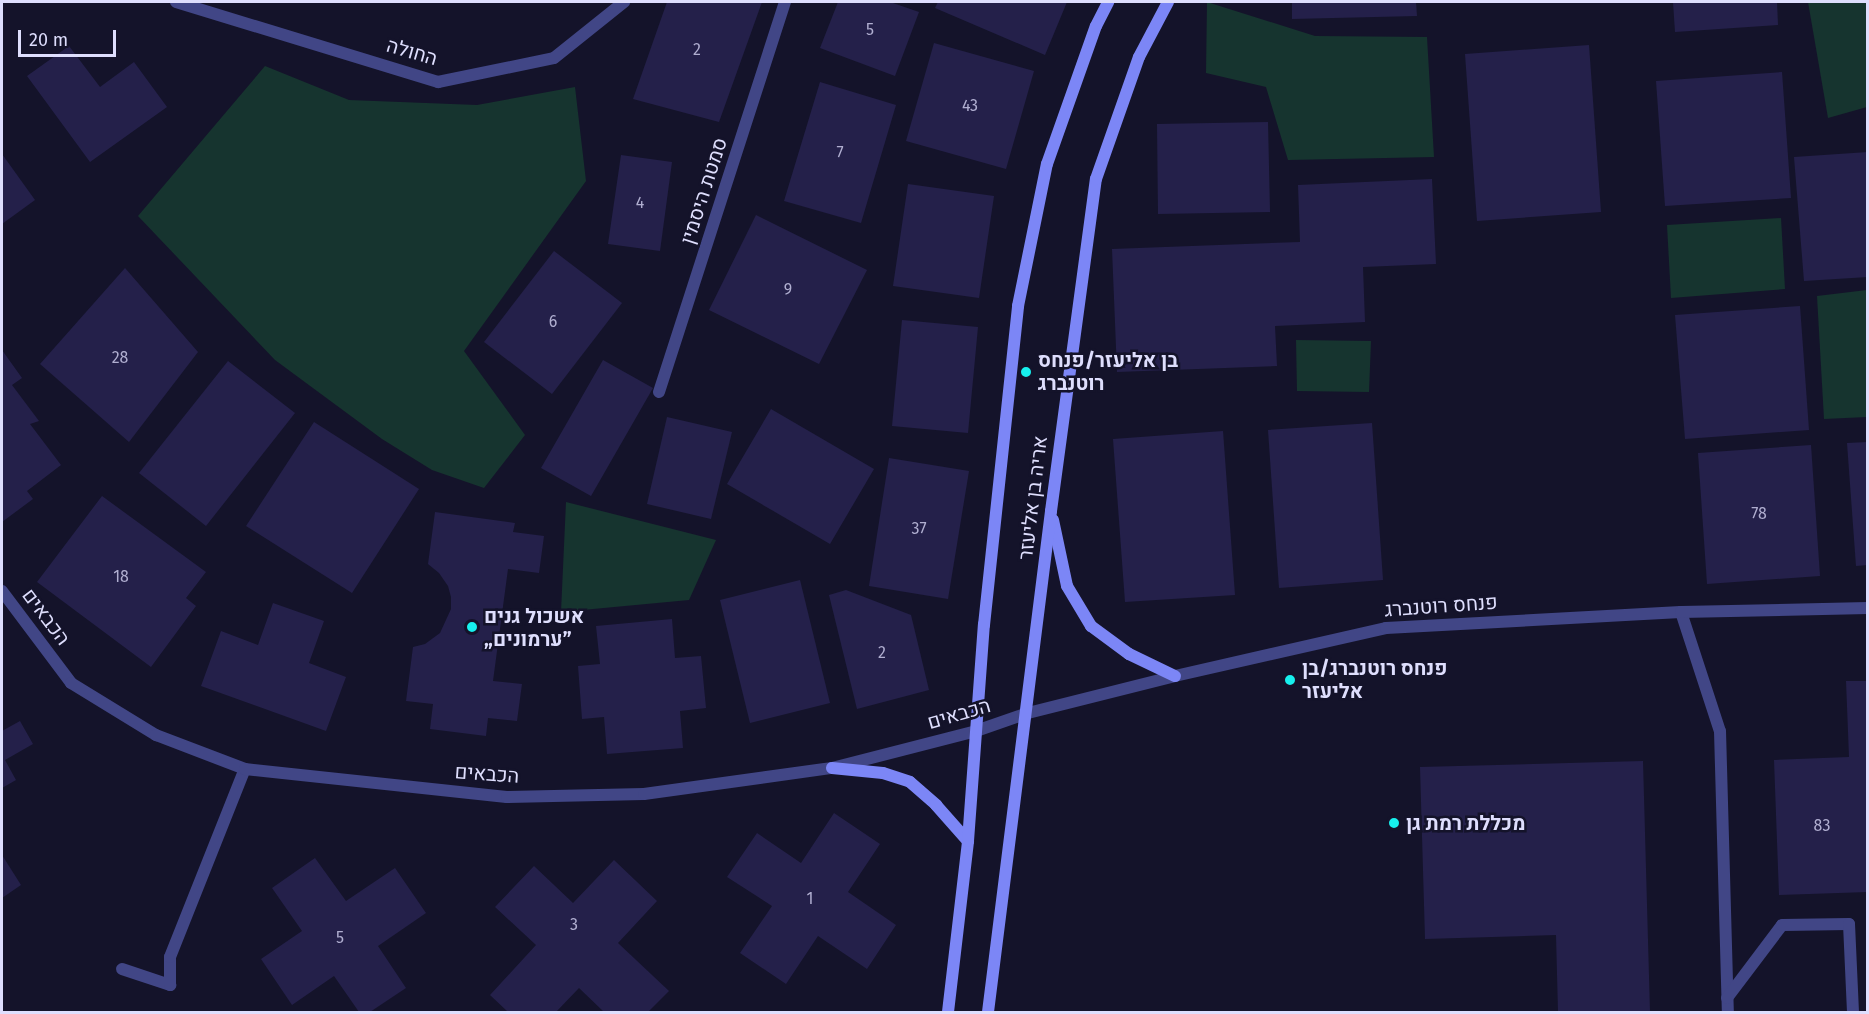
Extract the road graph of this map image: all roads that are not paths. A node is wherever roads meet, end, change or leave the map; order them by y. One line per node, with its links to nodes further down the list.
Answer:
1 (176, 2): 2 (street, החולה)
2 (624, 2)
3 (785, 2): 6 (street, סמטת היסמין)
4 (1108, 2): 13 (street, אריה בן אליעזר)
5 (1167, 2): 7 (street, אריה בן אליעזר)
6 (659, 392)
7 (1051, 511): 11 (street); 12 (street, אריה בן אליעזר)
8 (2, 591): 15 (street, הכבאים)
9 (1868, 608): 10 (street, פנחס רוטנברג)
10 (1681, 612): 11 (street, פנחס רוטנברג); 18 (street)
11 (1175, 676): 12 (street, פנחס רוטנברג)
12 (1028, 713): 13 (street, הכבאים); 20 (street, אריה בן אליעזר)
13 (976, 731): 14 (street, הכבאים); 16 (street, אריה בן אליעזר)
14 (832, 768): 15 (street, הכבאים); 16 (street)
15 (245, 769): 17 (street)
16 (968, 841): 19 (street, אריה בן אליעזר)
17 (122, 969)
18 (1727, 998): 21 (street); 22 (street)
19 (948, 1012)
20 (988, 1012)
21 (1728, 1012)
22 (1853, 1012)

